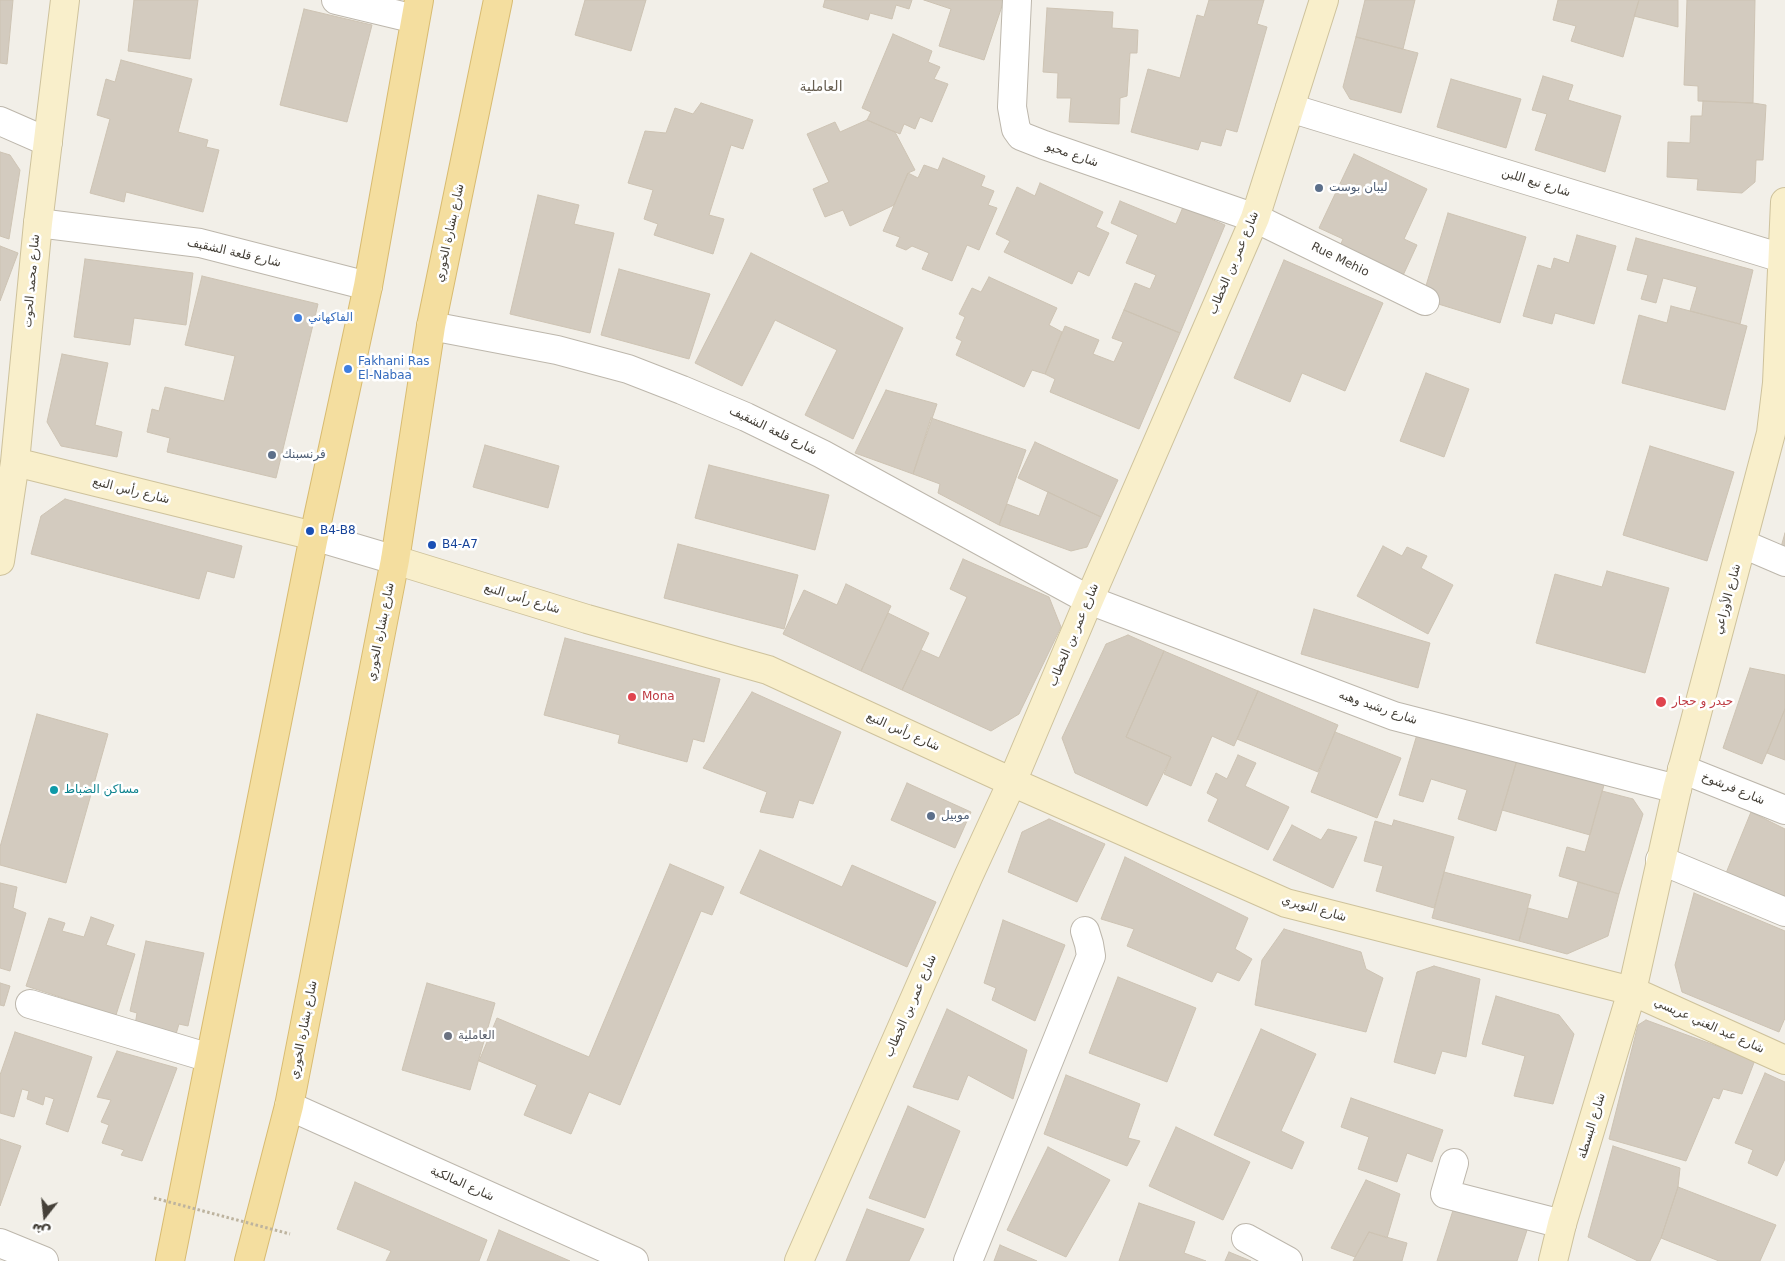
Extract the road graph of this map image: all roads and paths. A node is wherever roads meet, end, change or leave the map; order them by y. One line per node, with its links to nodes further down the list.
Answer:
1 (65, 0): 9 (street, شارع محمد الحوت)
2 (336, 0): 6 (street)
3 (498, 0): 16 (main road, شارع بشارة الخوري)
4 (1017, 0): 11 (street, شارع محيو)
5 (1324, 0): 7 (street, شارع عمر بن الخطاب)
6 (417, 9): 14 (main road)
7 (1290, 108): 11 (street, شارع عمر بن الخطاب); 13 (street, شارع نبع اللبن)
8 (0, 122): 9 (street)
9 (48, 142): 12 (street, شارع محمد الحوت)
10 (1785, 202): 13 (street, شارع الأوزاعي)
11 (1255, 218): 15 (street, Rue Mehio); 23 (street, شارع عمر بن الخطاب)
12 (38, 224): 14 (street, شارع قلعة الشقيف); 17 (street, شارع محمد الحوت)
13 (1784, 259): 19 (street, شارع الأوزاعي)
14 (368, 286): 18 (main road)
15 (1425, 301)
16 (432, 326): 20 (main road, شارع بشارة الخوري); 23 (street, شارع قلعة الشقيف)
17 (8, 460): 18 (street, شارع رأس النبع); 21 (street, شارع محمد الحوت)
18 (314, 536): 20 (street, شارع رأس النبع); 32 (main road)
19 (1743, 544): 22 (street); 24 (street, شارع الأوزاعي)
20 (395, 560): 25 (street, شارع رأس النبع); 34 (main road, شارع بشارة الخوري)
21 (0, 561)
22 (1785, 562)
23 (1089, 600): 24 (street, شارع رشيد وهبه); 25 (street, شارع عمر بن الخطاب)
24 (1679, 779): 26 (street, شارع فرشوخ); 27 (street, شارع الأوزاعي)
25 (1012, 782): 30 (street, شارع النويري); 45 (street, شارع عمر بن الخطاب)
26 (1785, 810)
27 (1660, 860): 28 (street); 30 (street, شارع الأوزاعي)
28 (1785, 912)
29 (1085, 932): 46 (street)
30 (1632, 991): 33 (street, شارع عبد الغني عريسي); 37 (street, شارع البسطة)
31 (30, 1004): 32 (street)
32 (210, 1058): 42 (main road)
33 (1785, 1060)
34 (289, 1106): 43 (main road, شارع بشارة الخوري); 44 (street, شارع المالكية)
35 (1454, 1163): 37 (street)
36 (154, 1198): 38 (path, bridge)
37 (1562, 1224): 48 (street, شارع البسطة)
38 (290, 1234)
39 (1246, 1238): 47 (street)
40 (0, 1243): 41 (street)
41 (44, 1261)
42 (170, 1261)
43 (249, 1261)
44 (634, 1261)
45 (799, 1261)
46 (968, 1261)
47 (1288, 1261)
48 (1553, 1261)

